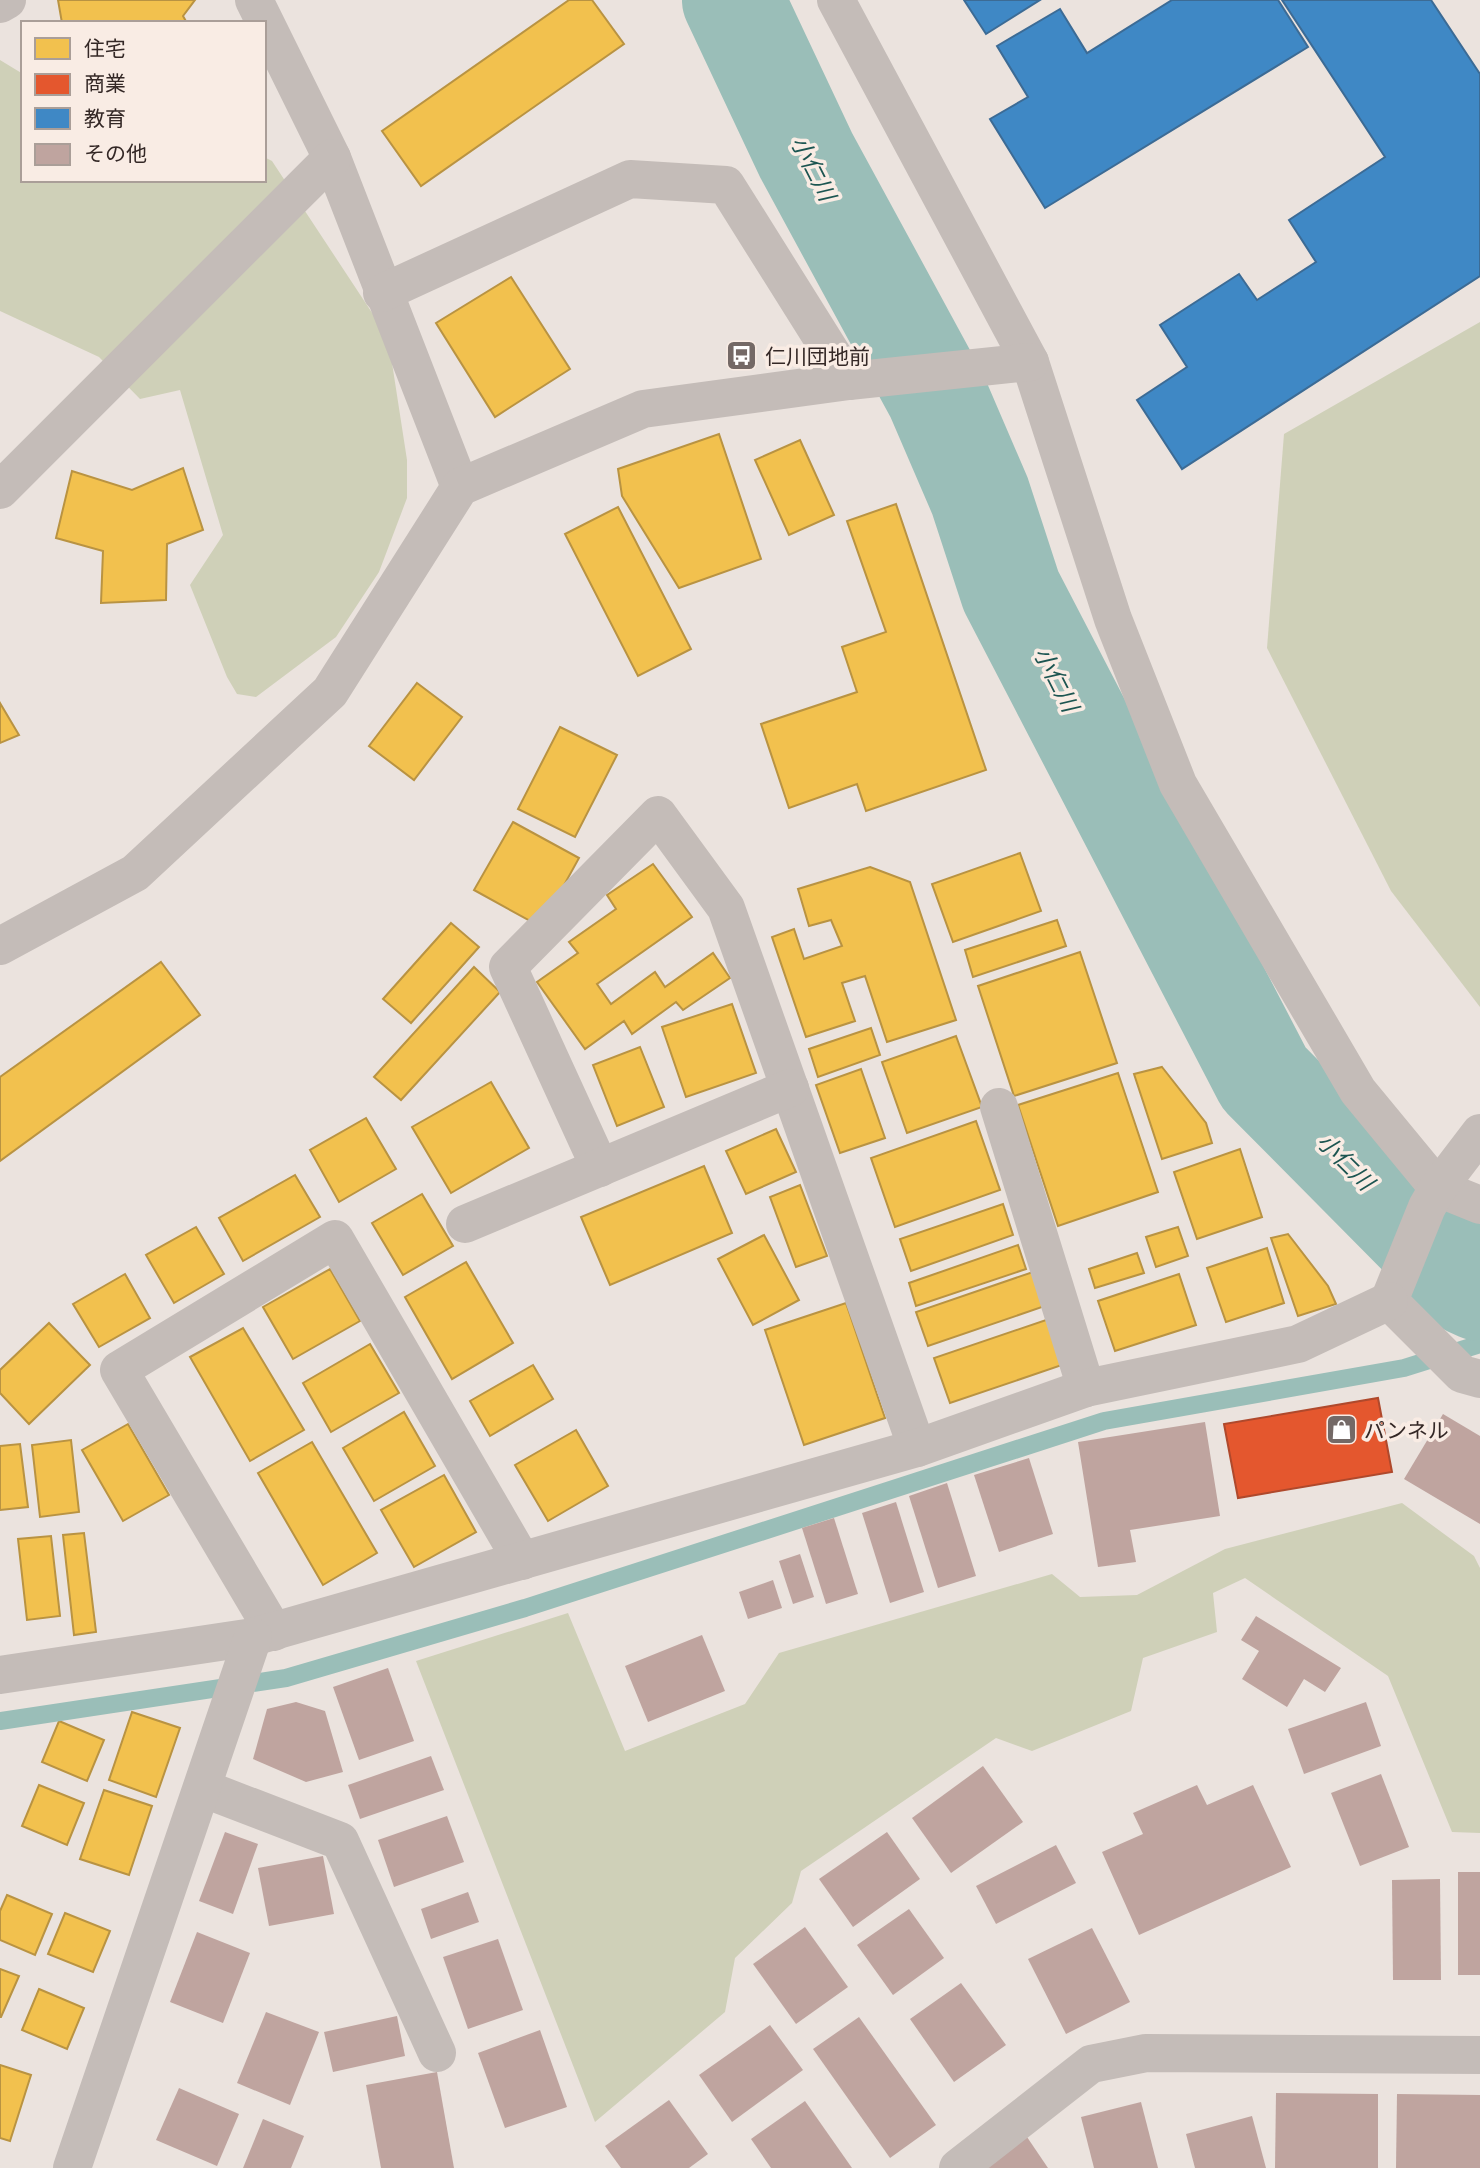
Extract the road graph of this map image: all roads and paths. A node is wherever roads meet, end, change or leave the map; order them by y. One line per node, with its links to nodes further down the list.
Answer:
1 (8, 0): 4 (street)
2 (254, 0): 5 (street)
3 (836, 0): 9 (street)
4 (0, 4)
5 (264, 21)
6 (266, 24): 7 (street)
7 (332, 158): 8 (street); 12 (street)
8 (382, 293): 10 (street); 11 (street)
9 (1030, 362): 10 (street); 18 (street)
10 (849, 381): 11 (street)
11 (460, 487): 13 (street)
12 (0, 490)
13 (0, 946)
14 (790, 1088): 17 (street); 17 (street); 24 (street)
15 (999, 1107): 23 (street)
16 (1480, 1133): 18 (street)
17 (600, 1168): 20 (street)
18 (1432, 1197): 19 (street); 21 (street)
19 (1480, 1205)
20 (465, 1224)
21 (1400, 1303): 22 (street); 23 (street)
22 (1471, 1377)
23 (1086, 1388): 24 (street)
24 (917, 1448): 25 (street)
25 (522, 1561): 26 (street); 26 (street)
26 (259, 1639): 27 (street); 28 (street)
27 (0, 1675)
28 (202, 1788): 29 (street); 31 (street)
29 (437, 2053)
30 (1480, 2055): 32 (street)
31 (72, 2168)
32 (958, 2168)

